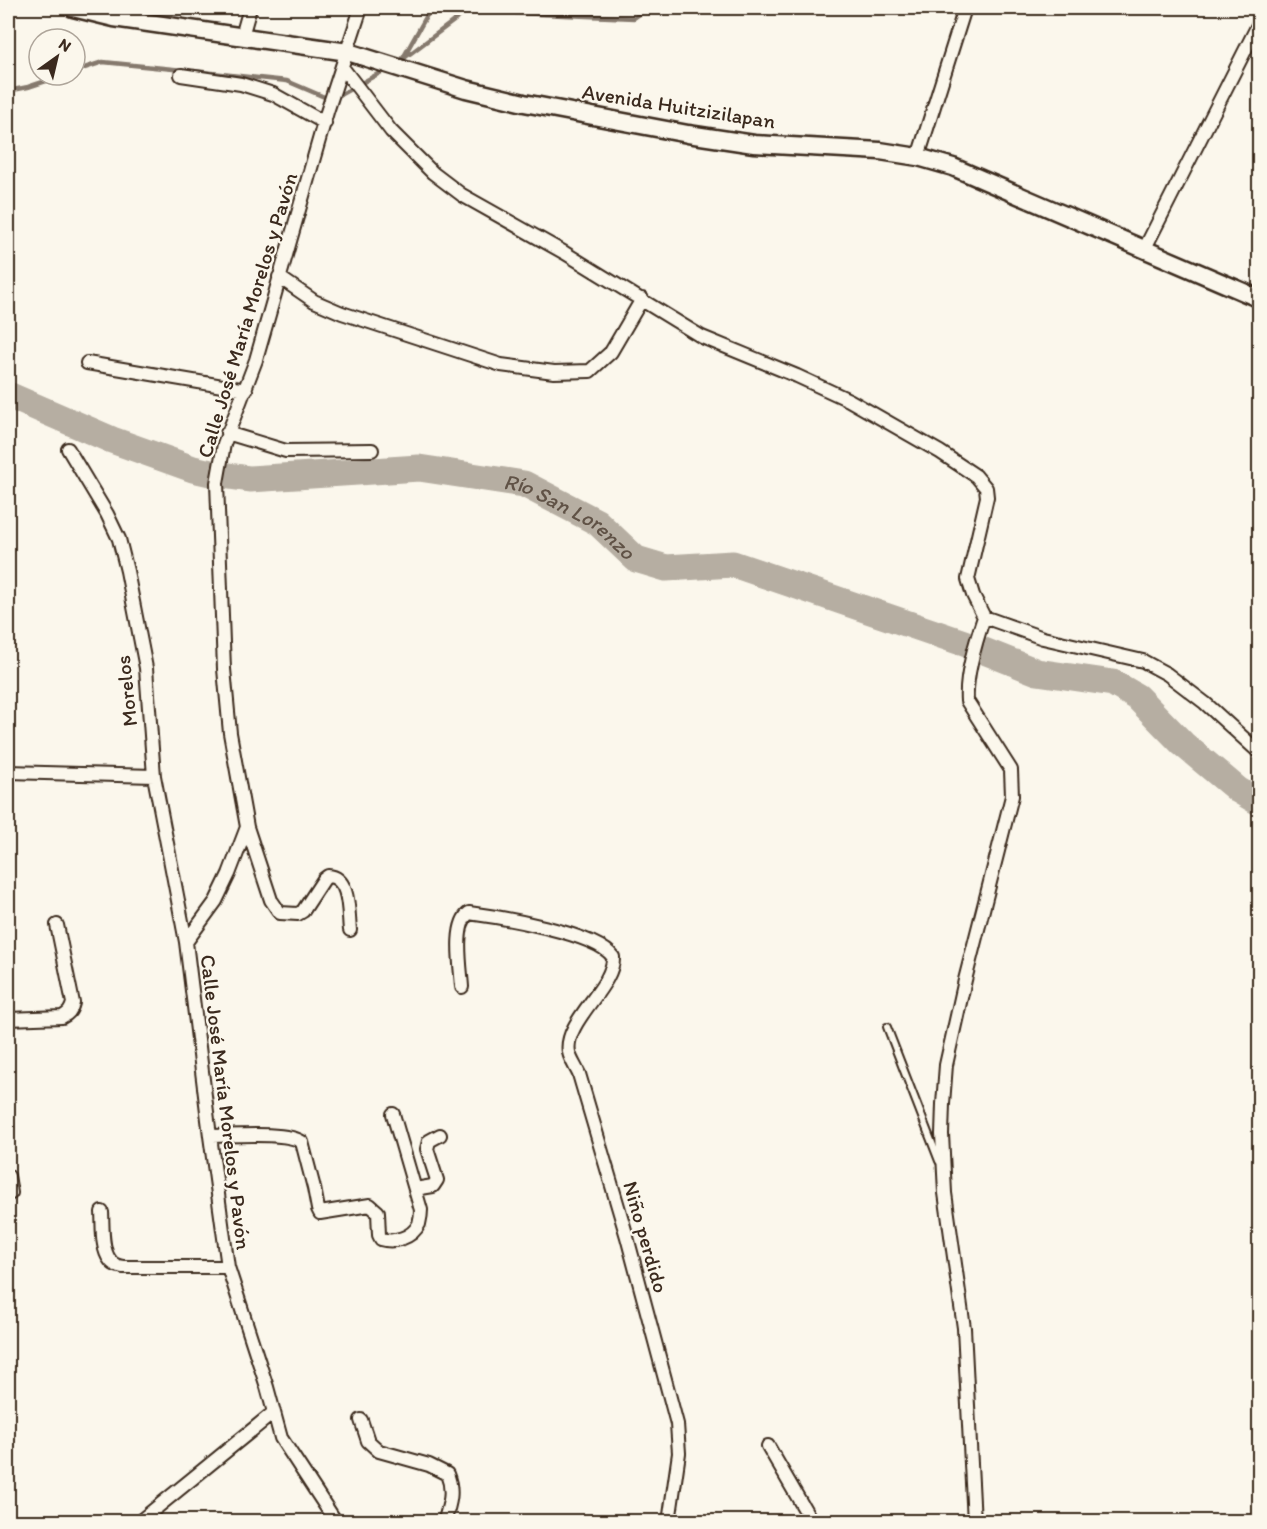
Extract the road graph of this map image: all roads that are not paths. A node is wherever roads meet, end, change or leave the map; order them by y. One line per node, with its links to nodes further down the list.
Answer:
1 (73, 8): 5 (street, Avenida Huitzizilapan)
2 (250, 8): 7 (street)
3 (361, 8): 8 (street)
4 (965, 8): 11 (street)
5 (115, 13): 7 (street, Avenida Huitzizilapan)
6 (1260, 21): 12 (street)
7 (242, 36): 8 (street, Avenida Huitzizilapan)
8 (345, 60): 10 (street, Calle José María Morelos y Pavón); 11 (street, Avenida Huitzizilapan); 14 (street)
9 (180, 75): 10 (street)
10 (326, 117): 13 (street, Calle José María Morelos y Pavón)
11 (918, 157): 12 (street, Avenida Huitzizilapan)
12 (1145, 248): 15 (street, Avenida Huitzizilapan)
13 (279, 277): 14 (street); 17 (street, Calle José María Morelos y Pavón)
14 (642, 299): 21 (street)
15 (1260, 299)
16 (87, 363): 17 (street)
17 (246, 390): 18 (street, Calle José María Morelos y Pavón)
18 (226, 439): 20 (street); 25 (street, Calle José María Morelos y Pavón)
19 (68, 449): 24 (street, Morelos)
20 (372, 450)
21 (984, 617): 22 (street); 35 (street)
22 (1260, 753)
23 (8, 772): 24 (street)
24 (153, 776): 28 (street, Morelos)
25 (247, 827): 27 (street); 28 (street, Calle José María Morelos y Pavón)
26 (57, 925): 30 (street)
27 (350, 930)
28 (186, 942): 34 (street, Calle José María Morelos y Pavón)
29 (462, 987): 47 (street, Niño perdido)
30 (8, 1019)
31 (887, 1026): 35 (lane)
32 (393, 1114): 37 (street)
33 (440, 1134): 37 (street)
34 (210, 1136): 37 (street); 40 (street, Calle José María Morelos y Pavón)
35 (944, 1173): 49 (street)
36 (8, 1176): 38 (street)
37 (415, 1189)
38 (11, 1193)
39 (102, 1212): 40 (street)
40 (228, 1267): 41 (street, Calle José María Morelos y Pavón)
41 (273, 1413): 44 (street); 45 (street, Calle José María Morelos y Pavón)
42 (361, 1420): 46 (street)
43 (768, 1446): 48 (street)
44 (139, 1521)
45 (336, 1521)
46 (444, 1521)
47 (669, 1521)
48 (812, 1521)
49 (974, 1521)

